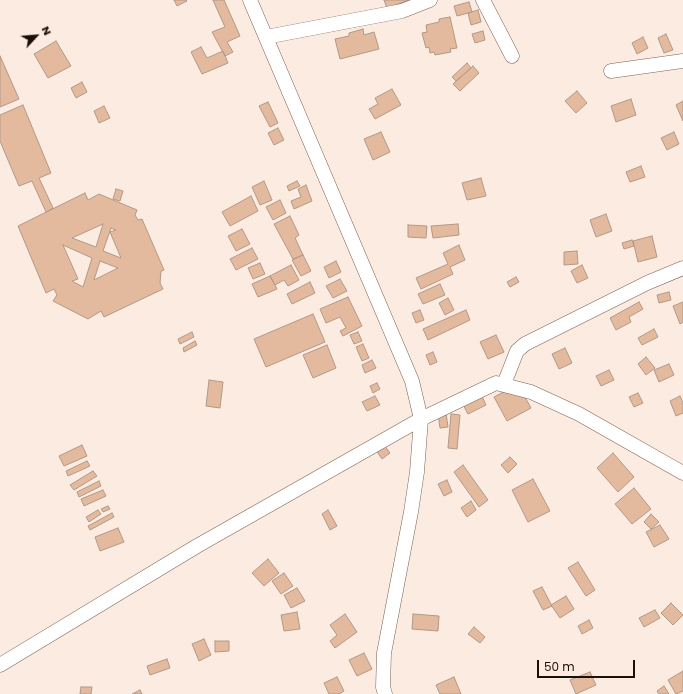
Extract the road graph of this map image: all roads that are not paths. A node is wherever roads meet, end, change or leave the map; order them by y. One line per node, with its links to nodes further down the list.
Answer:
1 (250, 0): 4 (street)
2 (430, 0): 4 (street)
3 (484, 0): 5 (street)
4 (266, 37): 10 (street)
5 (512, 56)
6 (683, 61): 7 (street)
7 (611, 71)
8 (683, 268): 9 (street)
9 (504, 384): 10 (street); 11 (street)
10 (421, 419): 12 (street); 13 (street)
11 (683, 473)
12 (0, 665)
13 (385, 694)

